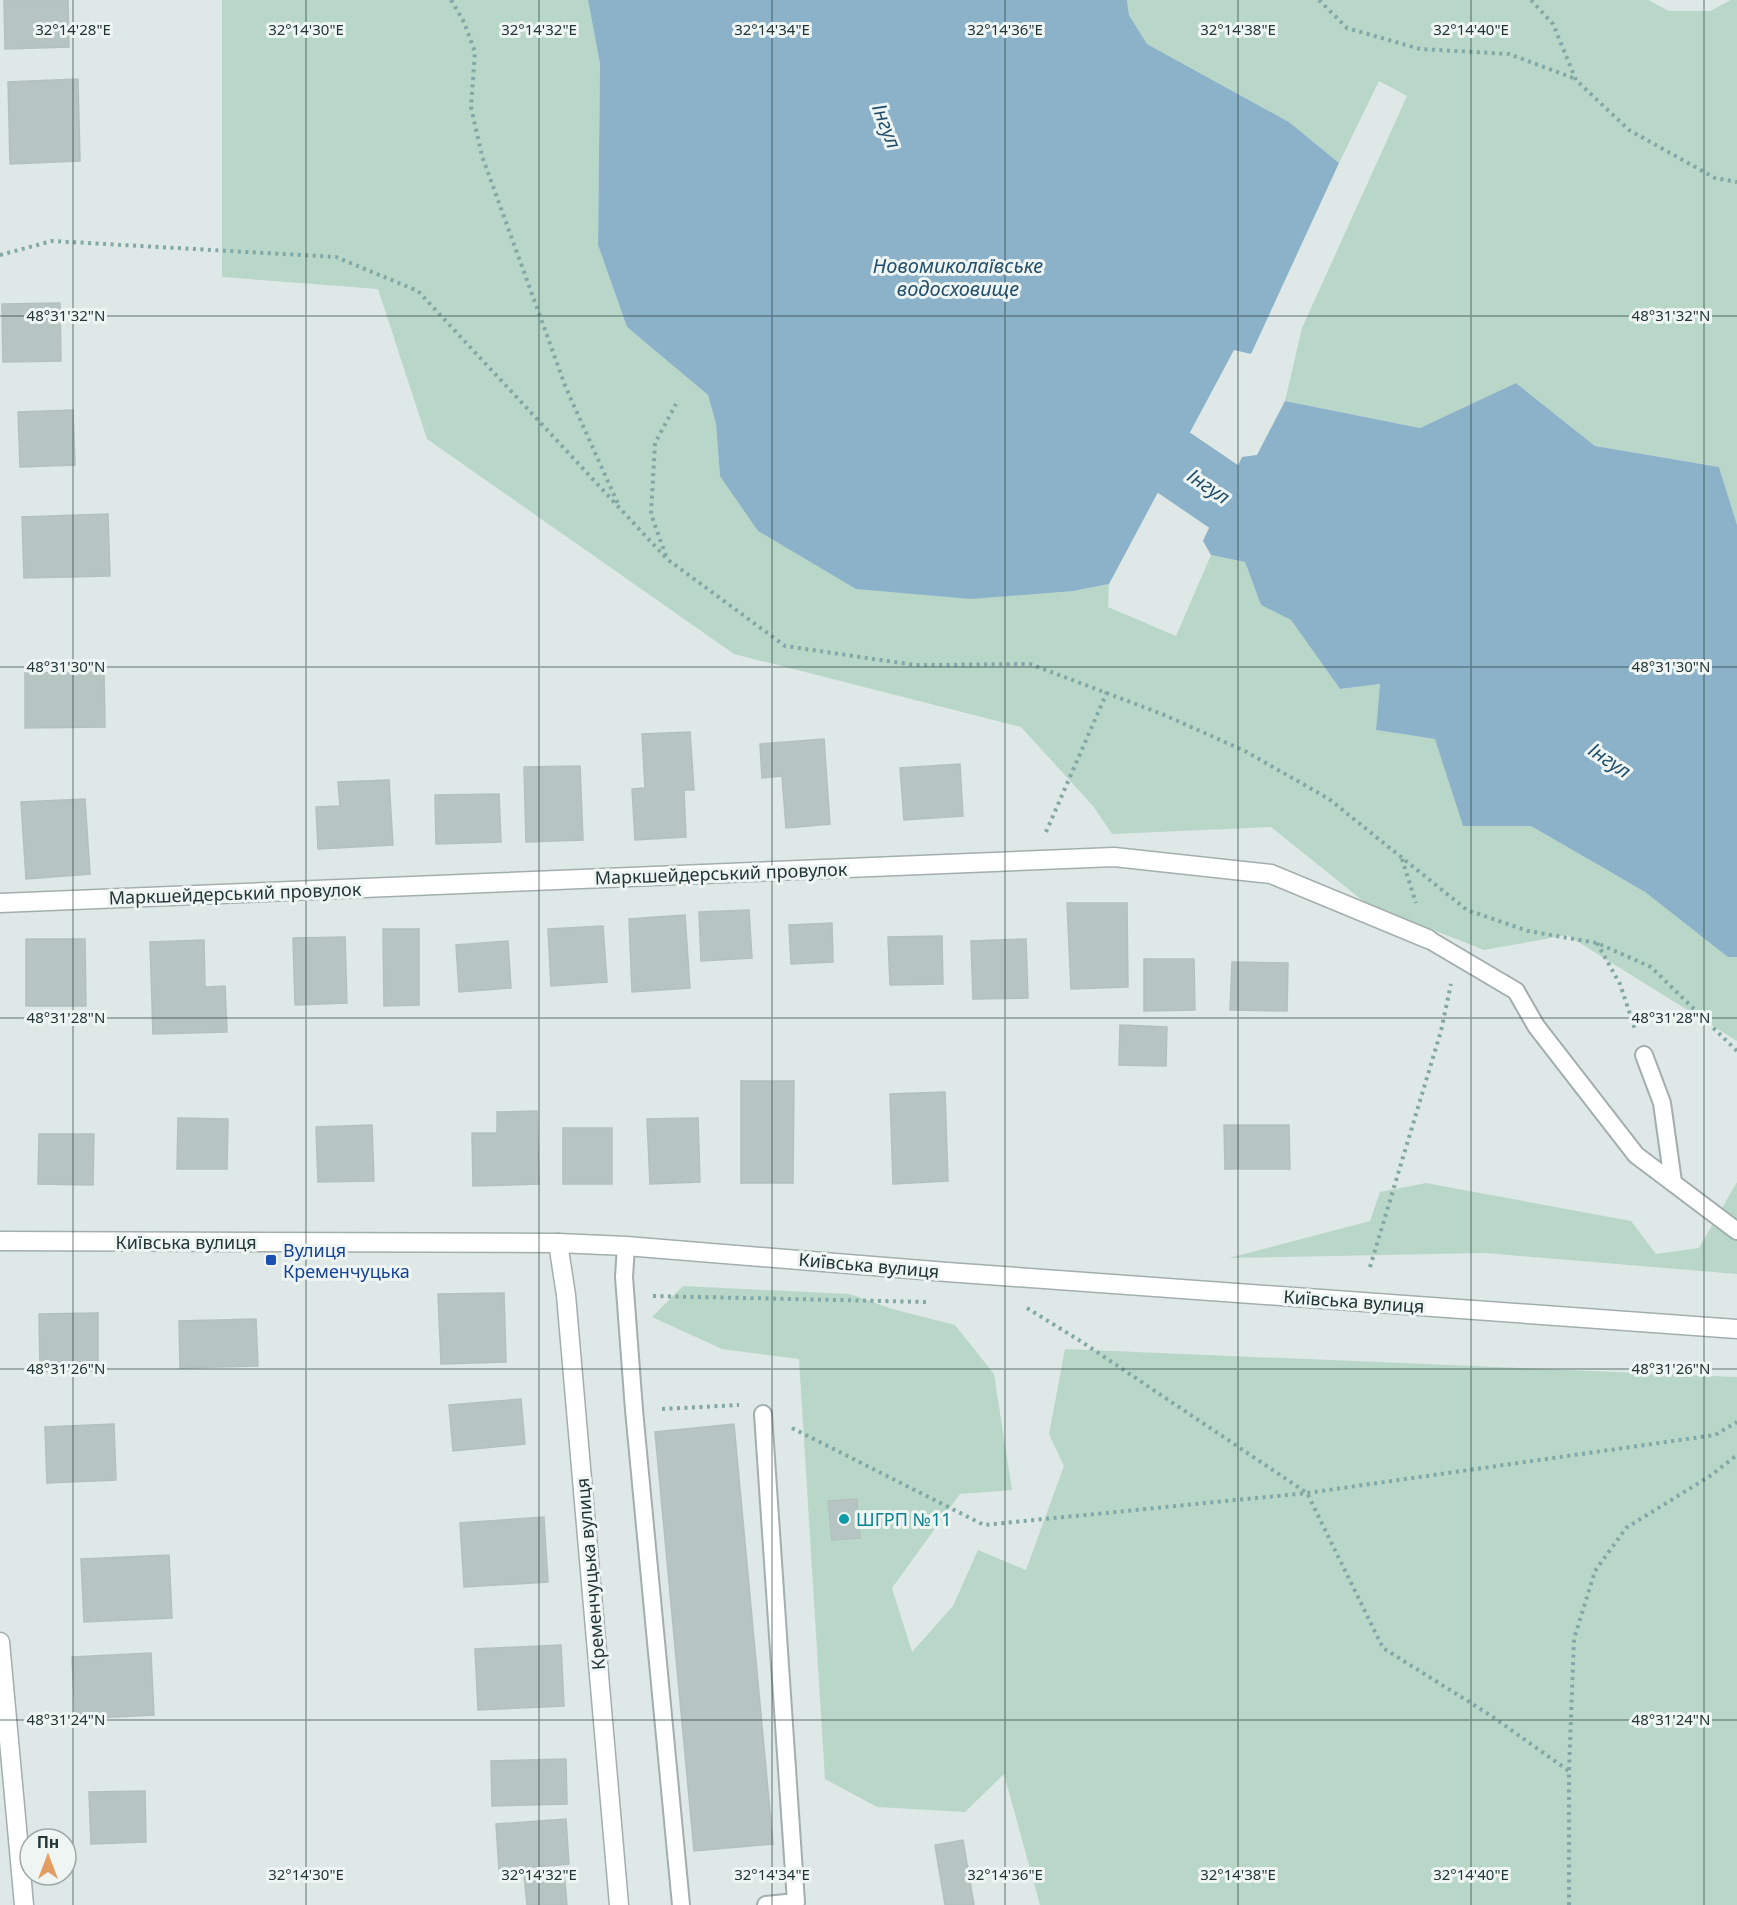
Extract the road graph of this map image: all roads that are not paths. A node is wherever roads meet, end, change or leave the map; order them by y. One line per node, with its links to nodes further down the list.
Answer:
1 (0, 903): 2 (street, Маркшейдерський провулок)
2 (1428, 939): 4 (lane)
3 (1644, 1055): 4 (lane)
4 (1673, 1182): 5 (lane)
5 (1737, 1230)
6 (0, 1241): 7 (street, Київська вулиця)
7 (558, 1243): 8 (street, Київська вулиця); 13 (street, Кременчуцька вулиця)
8 (626, 1246): 9 (street, Київська вулиця); 14 (lane)
9 (1737, 1329)
10 (763, 1414): 15 (lane)
11 (0, 1642): 12 (street)
12 (24, 1905)
13 (619, 1905)
14 (681, 1905)
15 (766, 1905)

